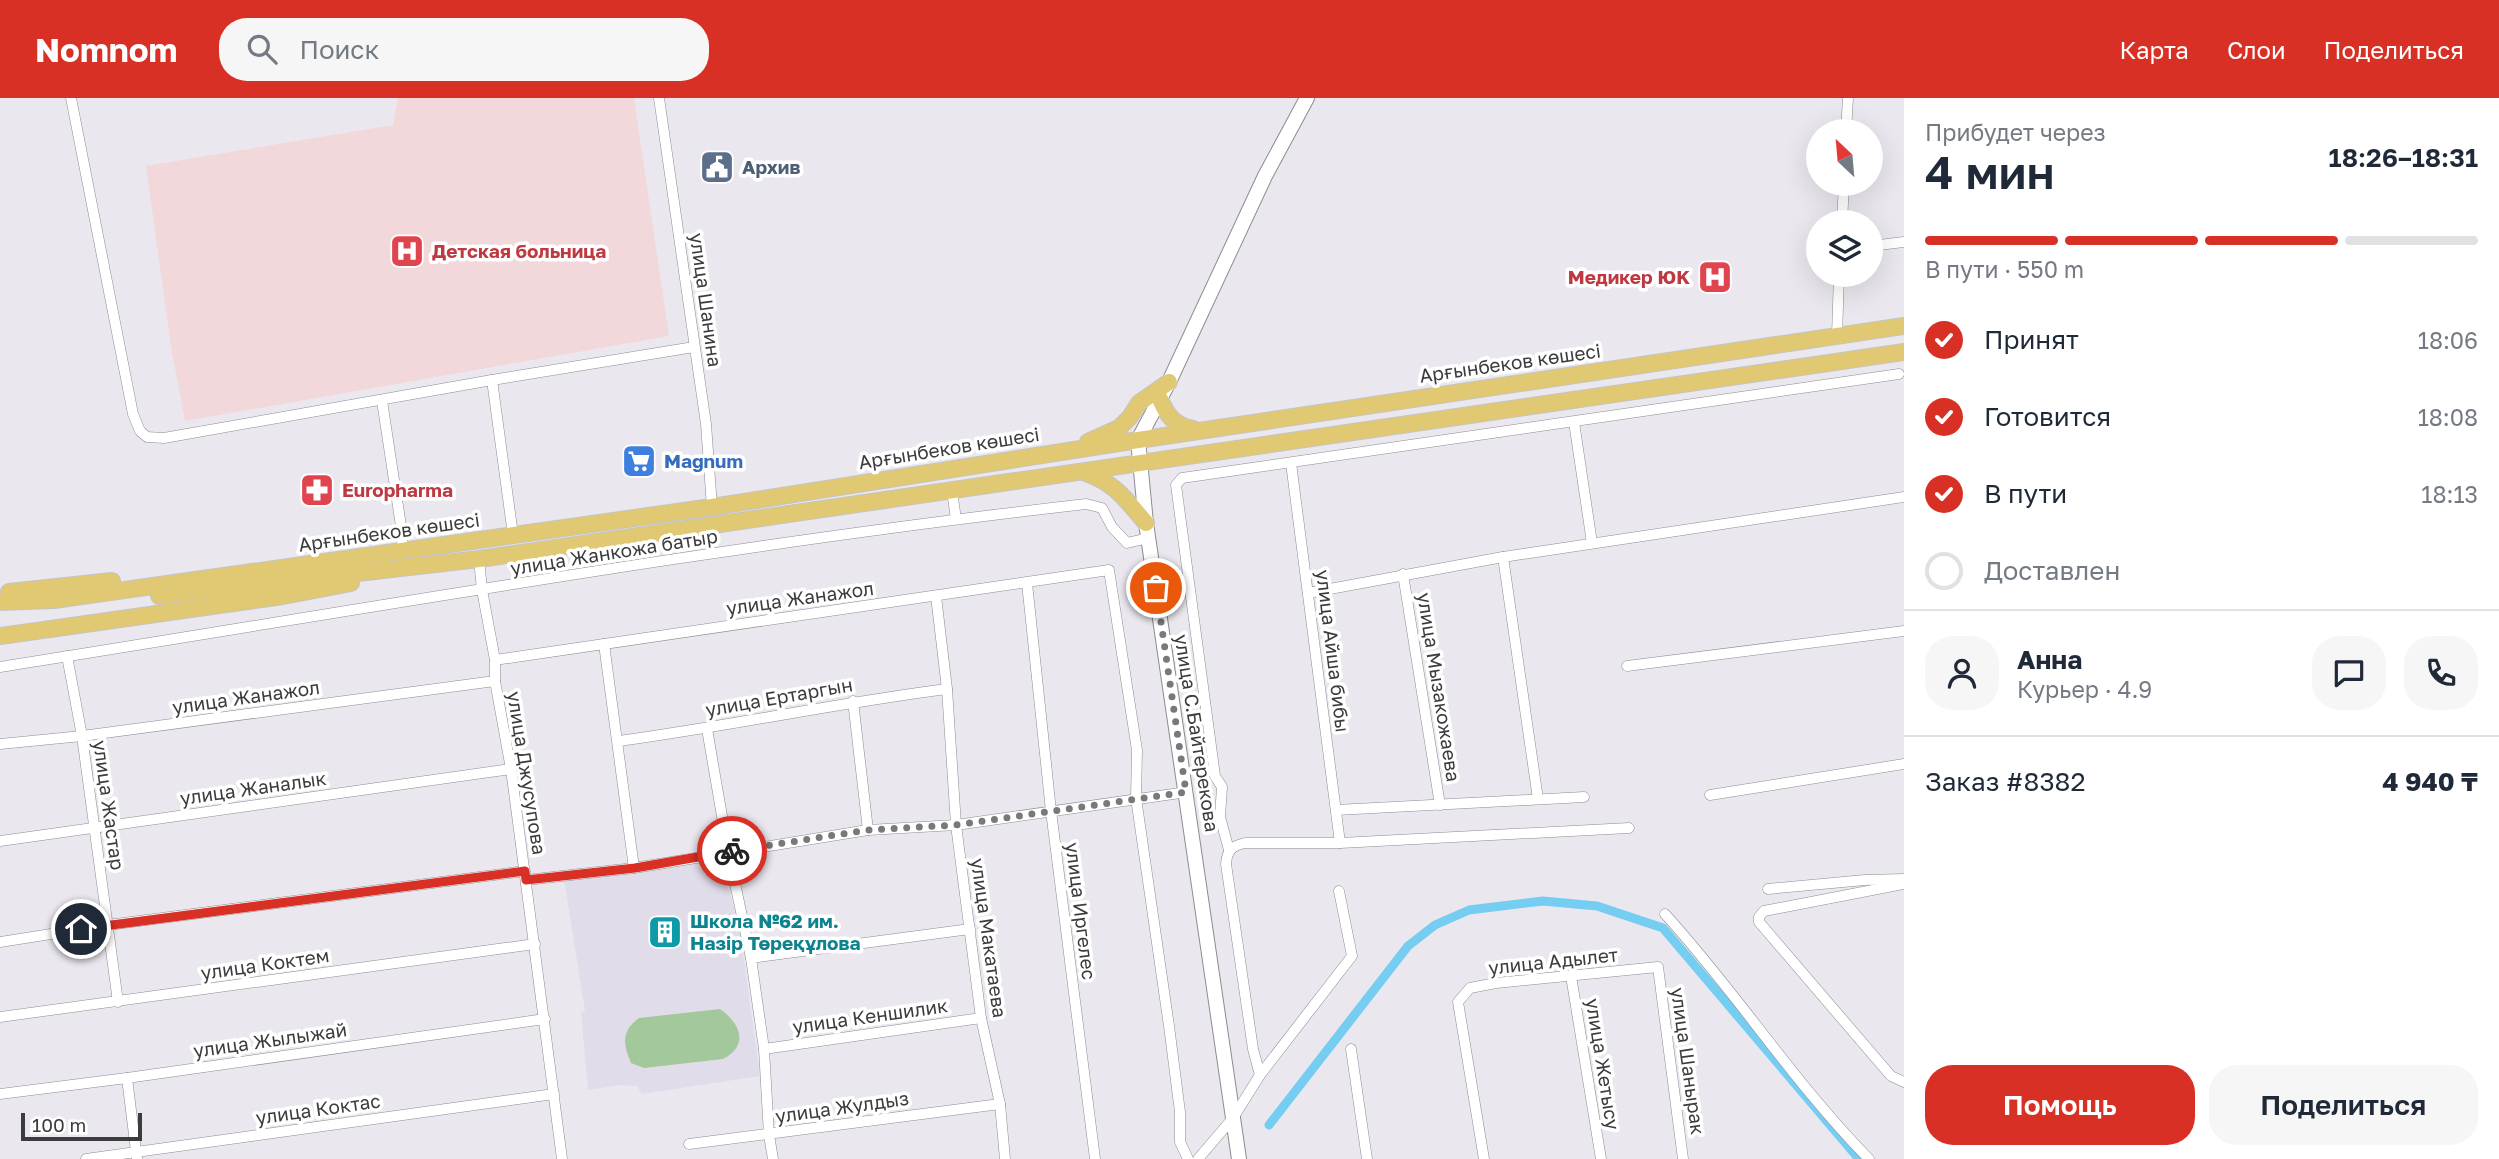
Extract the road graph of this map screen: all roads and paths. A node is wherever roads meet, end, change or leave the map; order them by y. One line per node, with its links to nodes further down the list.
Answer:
1 (71, 98): 18 (street)
2 (659, 98): 11 (street, улица Шанина)
3 (1307, 98): 15 (main road)
4 (1848, 98): 5 (street)
5 (1847, 119)
6 (1904, 242): 7 (street)
7 (1883, 245)
8 (1839, 287): 10 (street)
9 (1904, 326): 10 (main road, Арғынбеков көшесі)
10 (1837, 336): 21 (main road, Арғынбеков көшесі)
11 (694, 348): 14 (street); 29 (street, улица Шанина)
12 (1904, 352): 16 (main road, Арғынбеков көшесі)
13 (1899, 374): 19 (street)
14 (492, 380): 18 (street); 32 (street)
15 (1169, 382): 17 (main road); 23 (main road)
16 (1612, 394): 19 (street); 24 (main road, Арғынбеков көшесі)
17 (1160, 399): 21 (main road); 22 (main road)
18 (382, 401): 34 (street)
19 (1615, 416): 20 (street)
20 (1574, 422): 25 (street); 33 (street)
21 (1199, 431): 22 (main road, Арғынбеков көшесі)
22 (1138, 440): 23 (main road, Арғынбеков көшесі); 24 (main road, улица С.Байтерекова)
23 (1079, 449): 29 (main road, Арғынбеков көшесі)
24 (1141, 463): 26 (main road, Арғынбеков көшесі); 31 (main road, улица С.Байтерекова)
25 (1291, 463): 42 (street, улица Айша бибы); 76 (street)
26 (1083, 472): 27 (main road, Арғынбеков көшесі); 31 (main road)
27 (952, 491): 30 (street); 36 (main road, Арғынбеков көшесі)
28 (1904, 497): 33 (street)
29 (712, 507): 32 (main road, Арғынбеков көшесі)
30 (956, 519): 31 (street, улица Жанкожа батыр); 40 (street, улица Жанкожа батыр)
31 (1147, 531): 62 (main road, улица С.Байтерекова)
32 (513, 536): 34 (main road, Арғынбеков көшесі)
33 (1592, 543): 35 (street)
34 (403, 551): 37 (main road, Арғынбеков көшесі)
35 (1503, 556): 38 (street); 66 (street)
36 (479, 559): 37 (main road, Арғынбеков көшесі); 40 (street, улица Джусупова)
37 (382, 562): 41 (main road); 44 (main road, Арғынбеков көшесі); 45 (main road, Арғынбеков көшесі); 47 (main road)
38 (1403, 574): 42 (street); 67 (street, улица Мызакожаева)
39 (1027, 583): 43 (street, улица Жанажол); 65 (street, улица Жанажол); 69 (street, улица Иргелес)
40 (482, 590): 49 (street, улица Жанкожа батыр); 50 (street, улица Джусупова)
41 (0, 592)
42 (1308, 593): 68 (street, улица Айша бибы)
43 (936, 596): 48 (street, улица Жанажол); 54 (street, улица Макатаева)
44 (0, 603)
45 (0, 613)
46 (1904, 631): 51 (street)
47 (0, 636)
48 (604, 644): 50 (street, улица Жанажол); 58 (street)
49 (67, 656): 52 (street, улица Жанкожа батыр); 57 (street, улица Жастар)
50 (495, 660): 53 (street, улица Джусупова)
51 (1627, 666)
52 (0, 667)
53 (495, 681): 57 (street, улица Жанажол); 61 (street, улица Джусупова)
54 (947, 689): 55 (street, улица Ертаргын); 70 (street, улица Макатаева)
55 (853, 701): 56 (street, улица Ертаргын); 73 (street)
56 (707, 729): 58 (street, улица Ертаргын); 77 (street)
57 (82, 736): 59 (street, улица Жанажол); 72 (street, улица Жастар)
58 (619, 741): 78 (street)
59 (0, 744)
60 (1904, 764): 63 (street)
61 (511, 769): 72 (street, улица Жаналык); 79 (street, улица Джусупова)
62 (1186, 792): 65 (street); 103 (main road, улица С.Байтерекова)
63 (1710, 795)
64 (1584, 797): 66 (street)
65 (1136, 798): 69 (street); 112 (street)
66 (1538, 799): 67 (street)
67 (1440, 805): 68 (street)
68 (1336, 810): 75 (street, улица Айша бибы)
69 (1051, 811): 70 (street); 111 (street, улица Иргелес)
70 (956, 825): 73 (street); 85 (street, улица Макатаева)
71 (1629, 828): 75 (street)
72 (95, 829): 74 (street, улица Жаналык); 84 (street, улица Жастар)
73 (868, 830): 77 (street)
74 (0, 841)
75 (1340, 843): 76 (street)
76 (1229, 850): 97 (street)
77 (727, 851): 78 (street); 88 (street)
78 (635, 868): 79 (street)
79 (525, 875): 84 (street); 87 (street, улица Джусупова)
80 (1904, 882): 81 (street); 99 (street)
81 (1768, 889)
82 (1339, 891): 97 (street)
83 (1665, 914): 119 (street)
84 (108, 925): 86 (street); 91 (street, улица Жастар)
85 (970, 929): 88 (street); 93 (street, улица Макатаева)
86 (0, 942)
87 (535, 944): 91 (street, улица Коктем); 94 (street, улица Джусупова)
88 (751, 958): 95 (street)
89 (1658, 967): 90 (street, улица Адылет); 118 (street, улица Шанырак)
90 (1571, 976): 116 (street, улица Адылет); 117 (street, улица Жетысу)
91 (118, 1002): 92 (street, улица Коктем)
92 (0, 1017)
93 (981, 1018): 95 (street, улица Кеншилик); 102 (street, улица Макатаева)
94 (545, 1019): 98 (street, улица Жылыжай); 101 (street, улица Джусупова)
95 (764, 1049): 104 (street)
96 (1351, 1049): 115 (street)
97 (1260, 1075): 103 (street)
98 (127, 1078): 100 (street, улица Жылыжай); 106 (street)
99 (1904, 1082)
100 (0, 1094)
101 (554, 1094): 106 (street, улица Коктас); 108 (street, улица Джусупова)
102 (1000, 1104): 104 (street, улица Жулдыз); 110 (street, улица Макатаева)
103 (1233, 1118): 113 (street); 114 (main road, улица С.Байтерекова)
104 (769, 1135): 105 (street, улица Жулдыз); 109 (street)
105 (690, 1144)
106 (137, 1155): 107 (street, улица Коктас)
107 (86, 1159)
108 (562, 1159)
109 (773, 1159)
110 (1005, 1159)
111 (1095, 1159)
112 (1188, 1159)
113 (1198, 1159)
114 (1239, 1159)
115 (1367, 1159)
116 (1484, 1159)
117 (1601, 1159)
118 (1683, 1159)
119 (1870, 1159)

